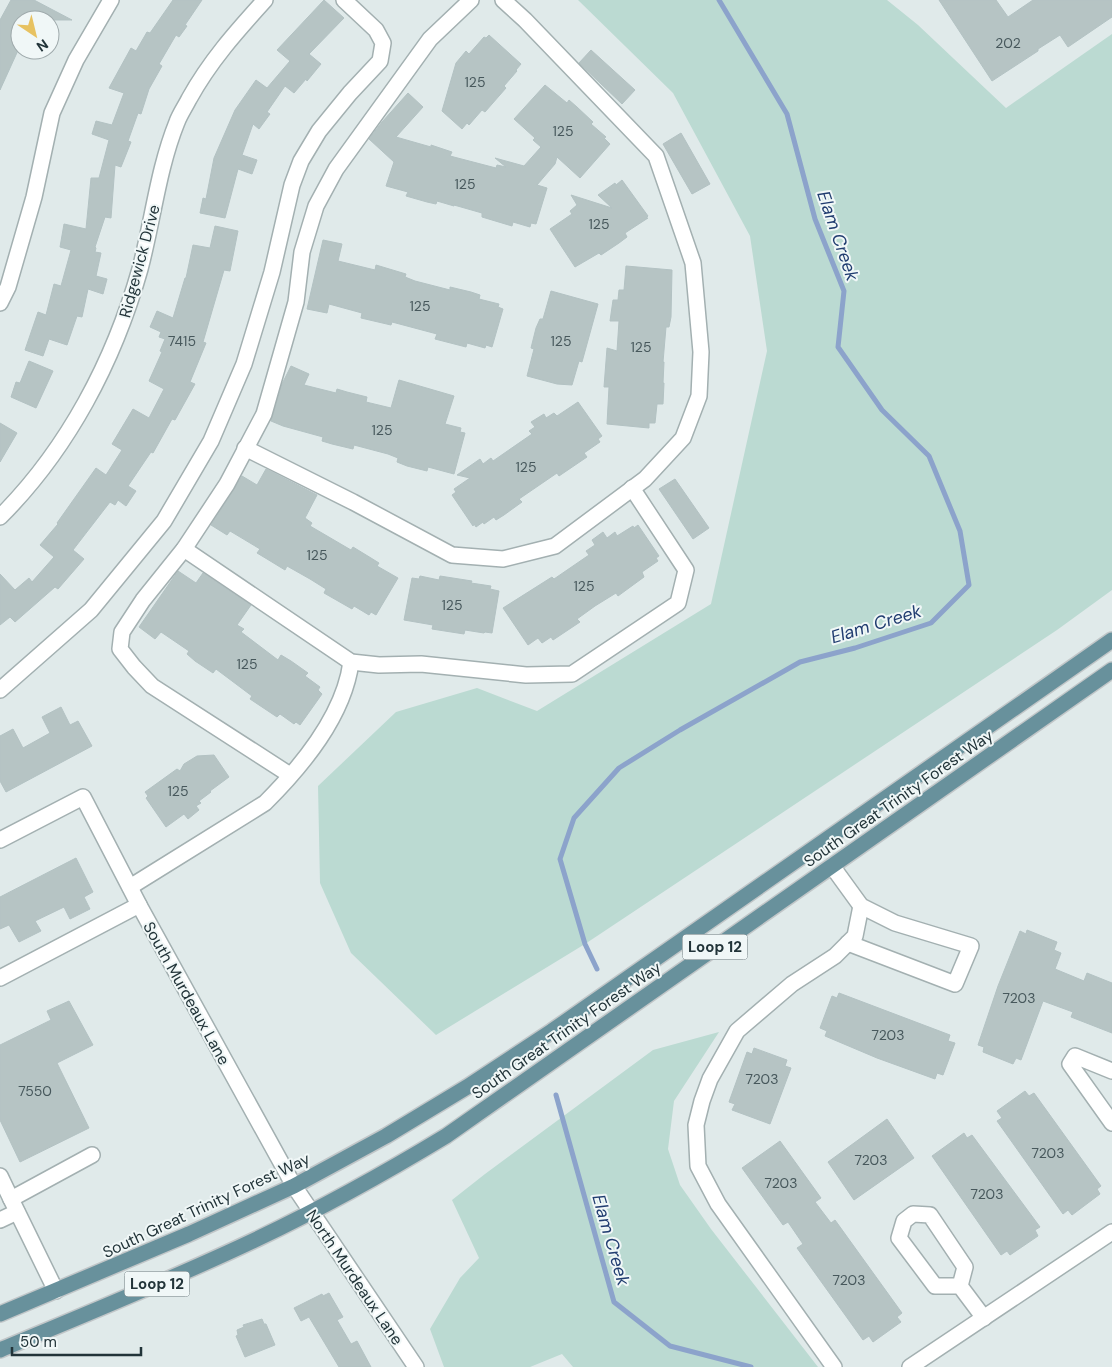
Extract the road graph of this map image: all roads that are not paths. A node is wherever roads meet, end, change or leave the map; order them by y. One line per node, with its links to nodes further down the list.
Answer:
1 (110, 0): 6 (street)
2 (265, 0): 9 (street, Ridgewick Drive)
3 (344, 0): 14 (street)
4 (471, 0): 7 (street)
5 (503, 0): 8 (street)
6 (0, 303)
7 (246, 448): 8 (street); 10 (street)
8 (632, 488): 12 (street)
9 (0, 517)
10 (184, 549): 12 (street); 15 (street)
11 (1112, 640): 27 (main road, South Great Trinity Forest Way / Loop 12)
12 (351, 662): 15 (street)
13 (1112, 670): 17 (main road, South Great Trinity Forest Way / Loop 12)
14 (0, 690)
15 (290, 775): 18 (street)
16 (0, 840): 18 (street, South Murdeaux Lane)
17 (832, 866): 20 (street); 29 (main road, South Great Trinity Forest Way / Loop 12)
18 (130, 887): 19 (street, South Murdeaux Lane)
19 (139, 905): 22 (street); 27 (street, South Murdeaux Lane)
20 (861, 906): 21 (street); 21 (street)
21 (848, 943): 38 (street)
22 (0, 978)
23 (1112, 1071): 24 (street)
24 (1112, 1123)
25 (92, 1155): 28 (street)
26 (0, 1176): 28 (street)
27 (294, 1186): 29 (street, North Murdeaux Lane); 33 (main road, South Great Trinity Forest Way / Loop 12)
28 (14, 1206): 30 (street); 33 (street)
29 (311, 1212): 36 (main road, South Great Trinity Forest Way / Loop 12); 37 (street, North Murdeaux Lane)
30 (0, 1220)
31 (1112, 1232): 35 (street)
32 (960, 1286): 32 (street); 35 (street)
33 (56, 1291): 34 (main road, South Great Trinity Forest Way / Loop 12)
34 (0, 1314)
35 (984, 1318): 39 (street)
36 (0, 1350)
37 (416, 1367)
38 (834, 1367)
39 (910, 1367)

